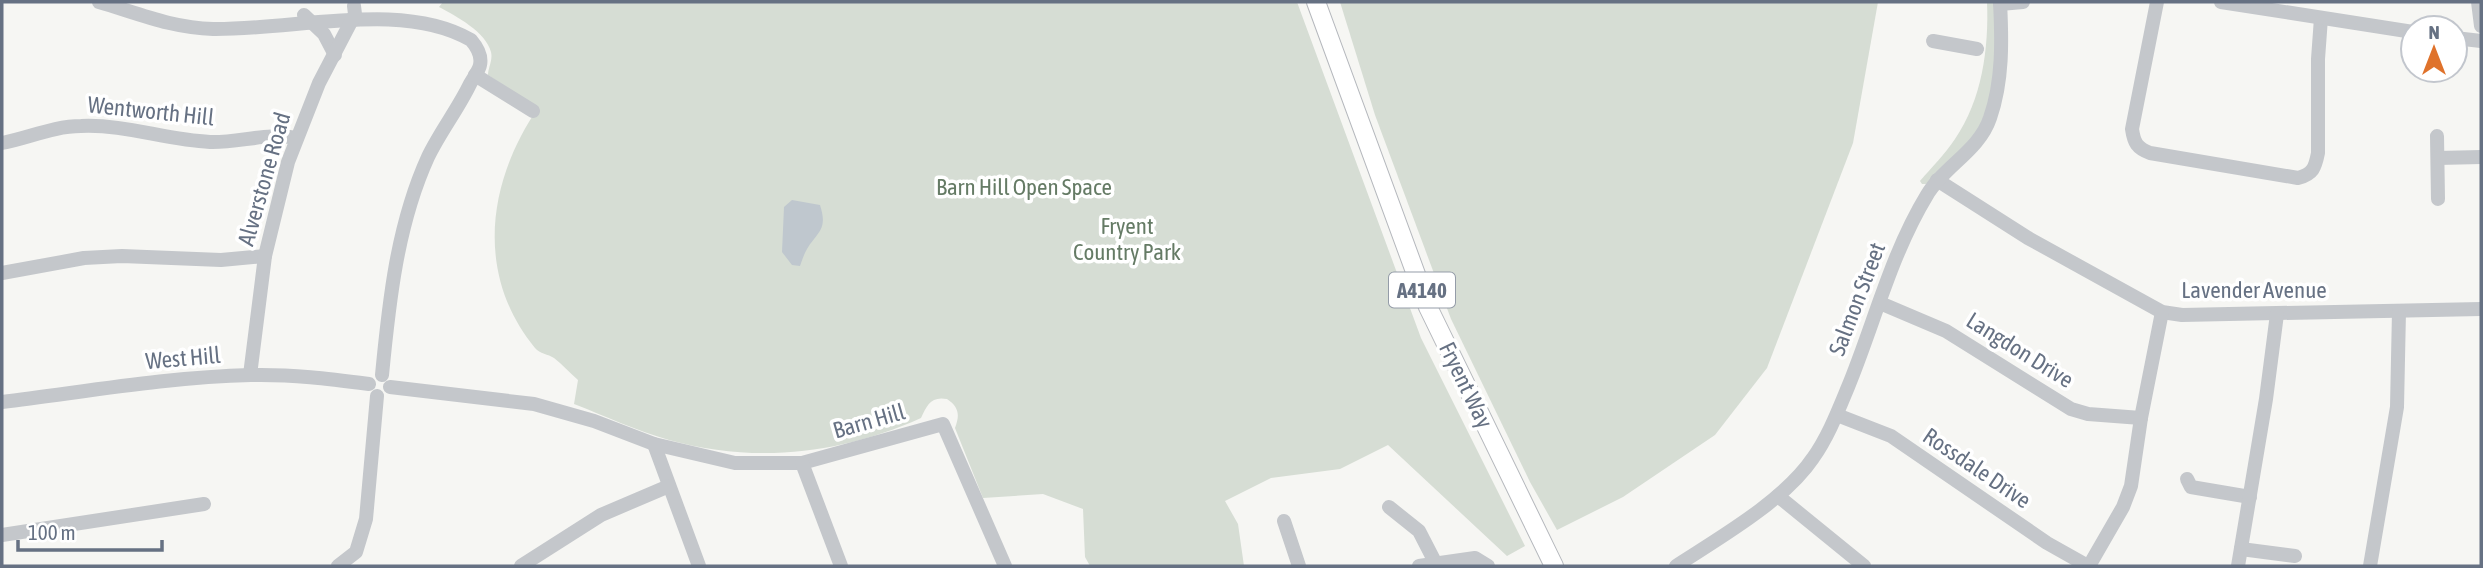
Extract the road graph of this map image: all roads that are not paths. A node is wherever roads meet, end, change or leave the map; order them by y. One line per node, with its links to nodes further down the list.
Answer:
1 (99, 2): 11 (street)
2 (1316, 2): 62 (main road, Fryent Way / A4140)
3 (2023, 2): 7 (street)
4 (2157, 2): 12 (street)
5 (2221, 2): 12 (street)
6 (2478, 2): 13 (street)
7 (2000, 3): 25 (street, Salmon Street)
8 (377, 4): 9 (street)
9 (354, 6): 11 (street); 17 (street, Alverstone Road)
10 (416, 7): 18 (street)
11 (304, 15): 17 (street)
12 (2321, 18): 14 (street)
13 (2481, 26)
14 (2399, 30)
15 (1933, 41): 16 (street)
16 (1977, 49)
17 (335, 55): 21 (street, Alverstone Road)
18 (477, 70): 19 (street); 35 (street)
19 (533, 111)
20 (2437, 136): 24 (street)
21 (297, 138): 22 (street, Wentworth Hill); 27 (street, Alverstone Road)
22 (2, 143)
23 (2481, 157): 24 (street)
24 (2438, 159): 26 (street)
25 (1937, 180): 29 (street, Salmon Street); 32 (street, Lavender Avenue)
26 (2438, 199)
27 (265, 256): 28 (street); 34 (street, Alverstone Road)
28 (2, 273)
29 (1880, 303): 38 (street, Salmon Street); 39 (street, Langdon Drive)
30 (2481, 309): 31 (street, Lavender Avenue)
31 (2399, 311): 33 (street, Lavender Avenue); 66 (street)
32 (2162, 312): 33 (street, Lavender Avenue); 39 (street)
33 (2277, 314): 45 (street)
34 (250, 375): 36 (street, West Hill); 37 (street, West Hill)
35 (386, 381): 36 (street); 40 (street)
36 (373, 391): 54 (street)
37 (2, 402)
38 (1837, 415): 44 (street, Salmon Street); 64 (street, Rossdale Drive)
39 (2141, 418): 64 (street)
40 (654, 444): 41 (street, Barn Hill); 43 (street)
41 (802, 463): 57 (street); 58 (street, Barn Hill)
42 (2187, 479): 45 (street)
43 (669, 486): 55 (street); 56 (street)
44 (1778, 495): 53 (street, Salmon Street); 63 (street)
45 (2250, 497): 50 (street)
46 (204, 504): 49 (street)
47 (1389, 507): 52 (street)
48 (1284, 522): 59 (street)
49 (2, 535)
50 (2241, 549): 51 (street); 65 (street)
51 (2296, 557)
52 (1436, 564): 60 (street); 61 (street)
53 (1682, 565)
54 (338, 566)
55 (520, 566)
56 (699, 566)
57 (841, 566)
58 (1005, 566)
59 (1299, 566)
60 (1419, 566)
61 (1488, 566)
62 (1555, 566)
63 (1864, 566)
64 (2089, 566)
65 (2238, 566)
66 (2370, 566)

